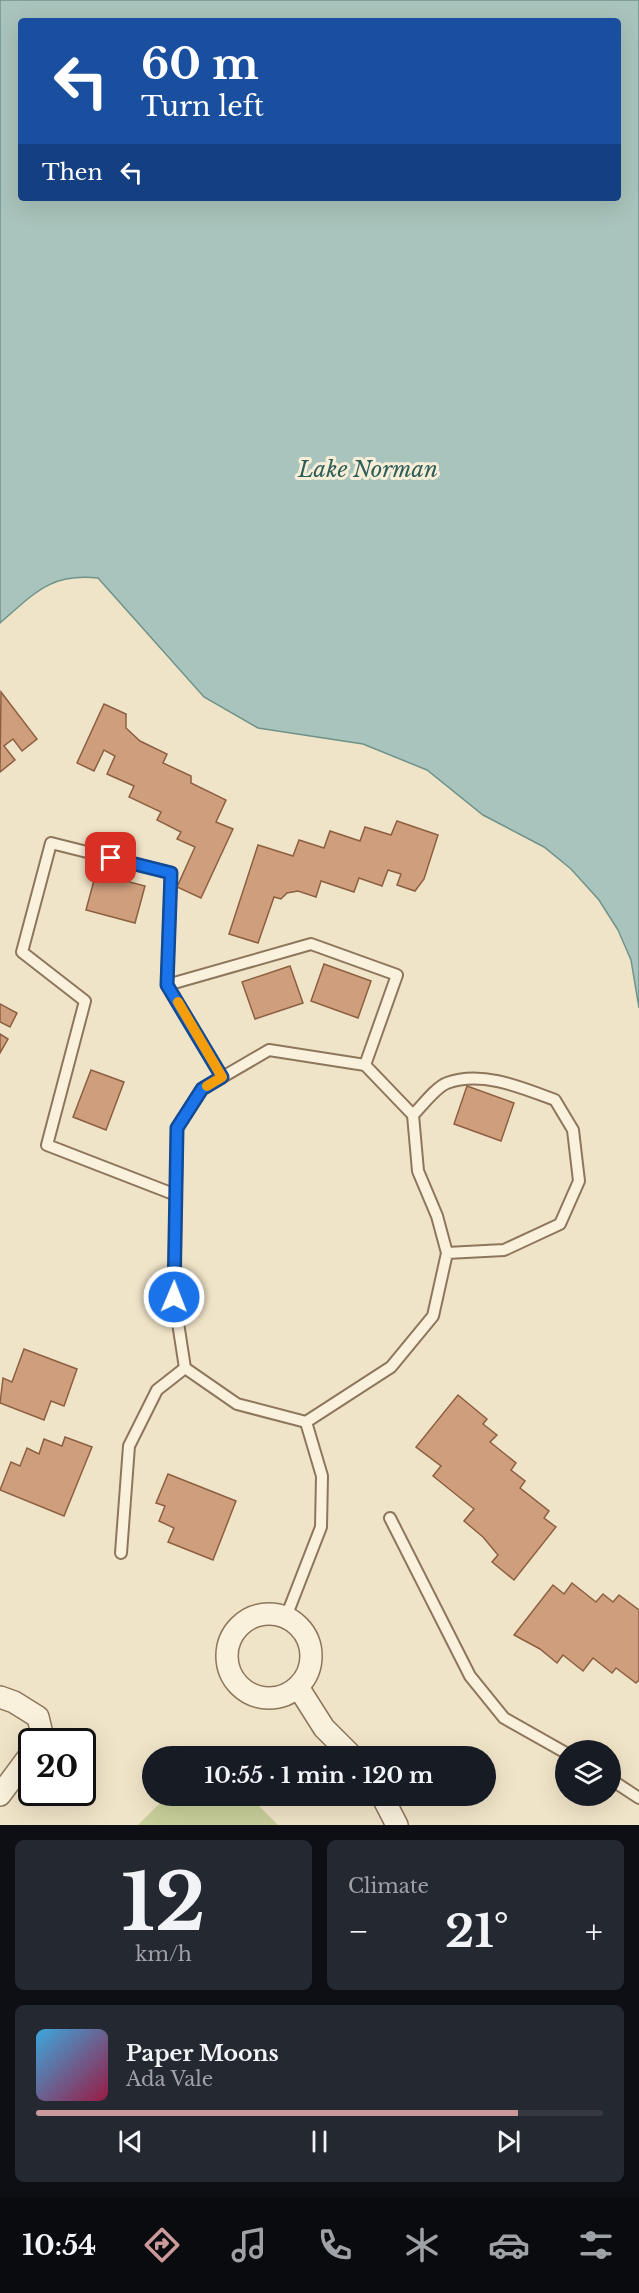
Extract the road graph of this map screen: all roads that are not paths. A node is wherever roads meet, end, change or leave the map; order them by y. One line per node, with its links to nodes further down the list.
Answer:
1 (167, 985): 2 (lane); 3 (lane); 5 (lane)
2 (365, 1065): 3 (lane); 4 (lane)
3 (222, 1077): 5 (lane)
4 (413, 1115): 6 (lane); 6 (lane)
5 (176, 1196): 7 (lane)
6 (447, 1253): 8 (lane)
7 (185, 1368): 8 (lane); 10 (lane)
8 (306, 1422): 11 (lane)
9 (390, 1518): 16 (lane)
10 (121, 1553)
11 (286, 1617): 12 (street); 12 (street)
12 (298, 1687): 15 (street)
13 (0, 1697): 14 (street)
14 (40, 1728)
15 (342, 1746)
16 (555, 1747)
17 (18, 1771): 19 (street)
18 (621, 1786): 20 (lane)
19 (1, 1793)
20 (639, 1798)
21 (387, 1806): 22 (street)
22 (397, 1825)

